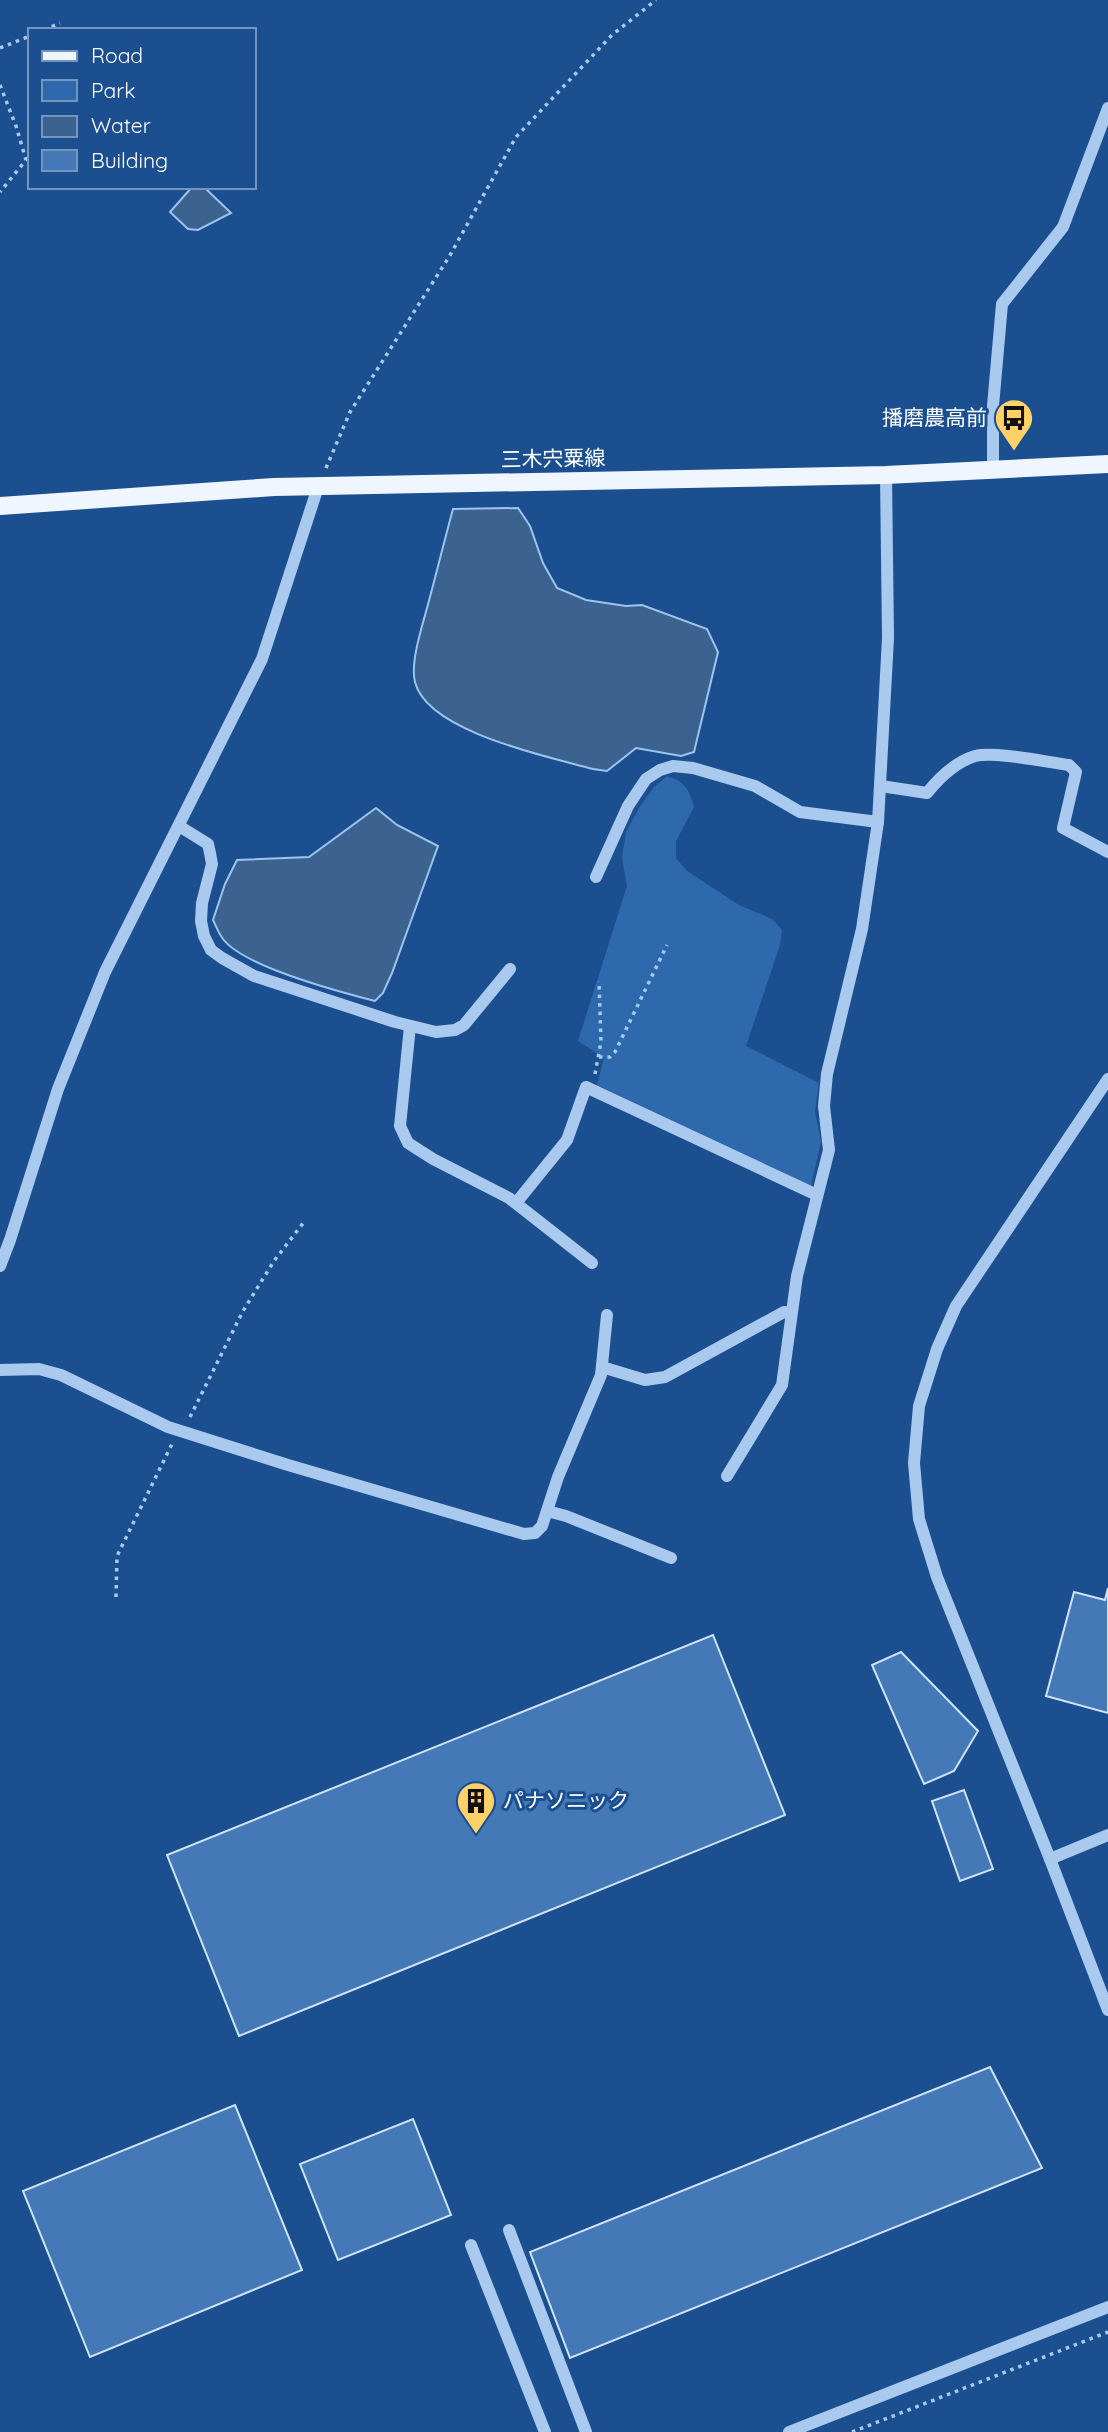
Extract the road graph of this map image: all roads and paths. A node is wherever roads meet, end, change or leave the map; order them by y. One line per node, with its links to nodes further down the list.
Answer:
1 (656, 0): 12 (path)
2 (60, 23): 3 (path)
3 (49, 28)
4 (28, 37): 5 (path)
5 (0, 48)
6 (0, 85): 8 (path)
7 (1108, 108): 10 (street)
8 (0, 192)
9 (1108, 464): 10 (main road, 三木宍粟線)
10 (993, 470): 11 (main road, 三木宍粟線)
11 (886, 475): 12 (main road, 三木宍粟線); 14 (street)
12 (318, 487): 13 (main road, 三木宍粟線); 16 (street)
13 (0, 506)
14 (881, 786): 15 (street); 17 (street)
15 (878, 822): 18 (street); 26 (street)
16 (179, 825): 22 (street); 30 (street)
17 (1108, 852)
18 (596, 877)
19 (667, 946): 23 (path)
20 (510, 970): 22 (street)
21 (599, 981): 23 (path)
22 (410, 1026): 27 (street)
23 (599, 1057): 25 (path)
24 (1108, 1079): 41 (street)
25 (592, 1090): 26 (street); 27 (street)
26 (817, 1195): 31 (street)
27 (516, 1203): 29 (street)
28 (304, 1222): 35 (path)
29 (592, 1263)
30 (0, 1266)
31 (791, 1314): 33 (street); 36 (street)
32 (607, 1315): 33 (street)
33 (602, 1367): 37 (street)
34 (0, 1370): 35 (street)
35 (179, 1430): 37 (street); 39 (path)
36 (727, 1476)
37 (547, 1511): 38 (street)
38 (671, 1558)
39 (116, 1597)
40 (1108, 1835): 41 (street)
41 (1050, 1859): 42 (street)
42 (1108, 2010)
43 (509, 2230): 48 (street)
44 (471, 2245): 47 (street)
45 (1108, 2307): 49 (street)
46 (1108, 2332): 50 (path)
47 (545, 2432)
48 (586, 2432)
49 (789, 2432)
50 (852, 2432)

